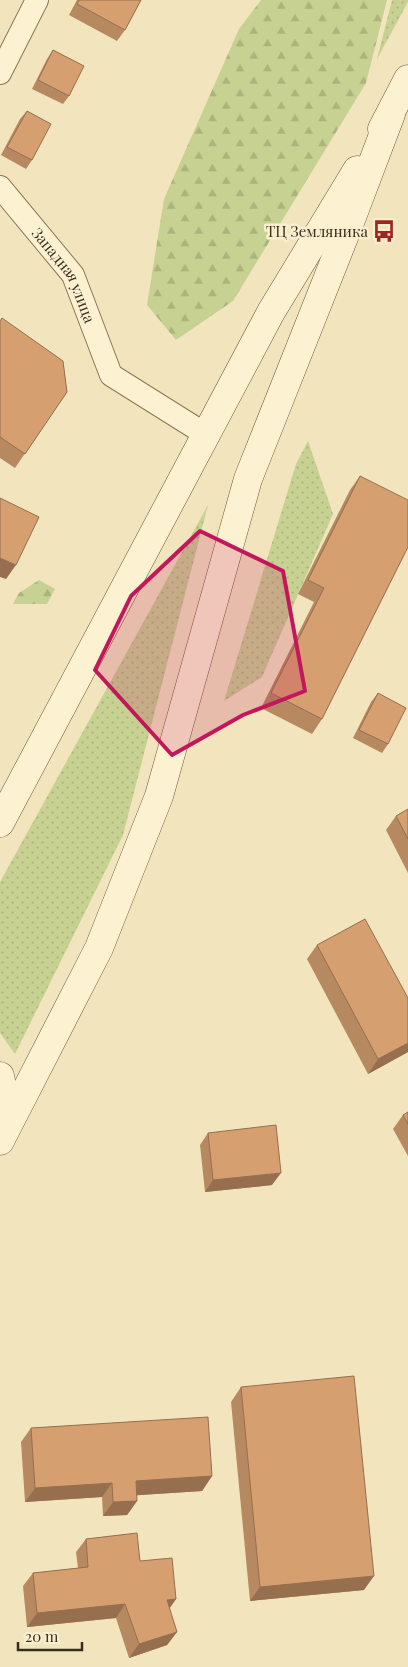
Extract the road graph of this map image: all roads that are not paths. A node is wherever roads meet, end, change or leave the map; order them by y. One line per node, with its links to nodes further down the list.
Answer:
1 (37, 0): 2 (street)
2 (0, 73)
3 (408, 79): 4 (main road)
4 (391, 114): 6 (main road); 9 (main road)
5 (0, 187): 6 (street, Западная улица)
6 (206, 434): 7 (main road)
7 (0, 823)
8 (0, 1076): 9 (main road)
9 (1, 1139)

